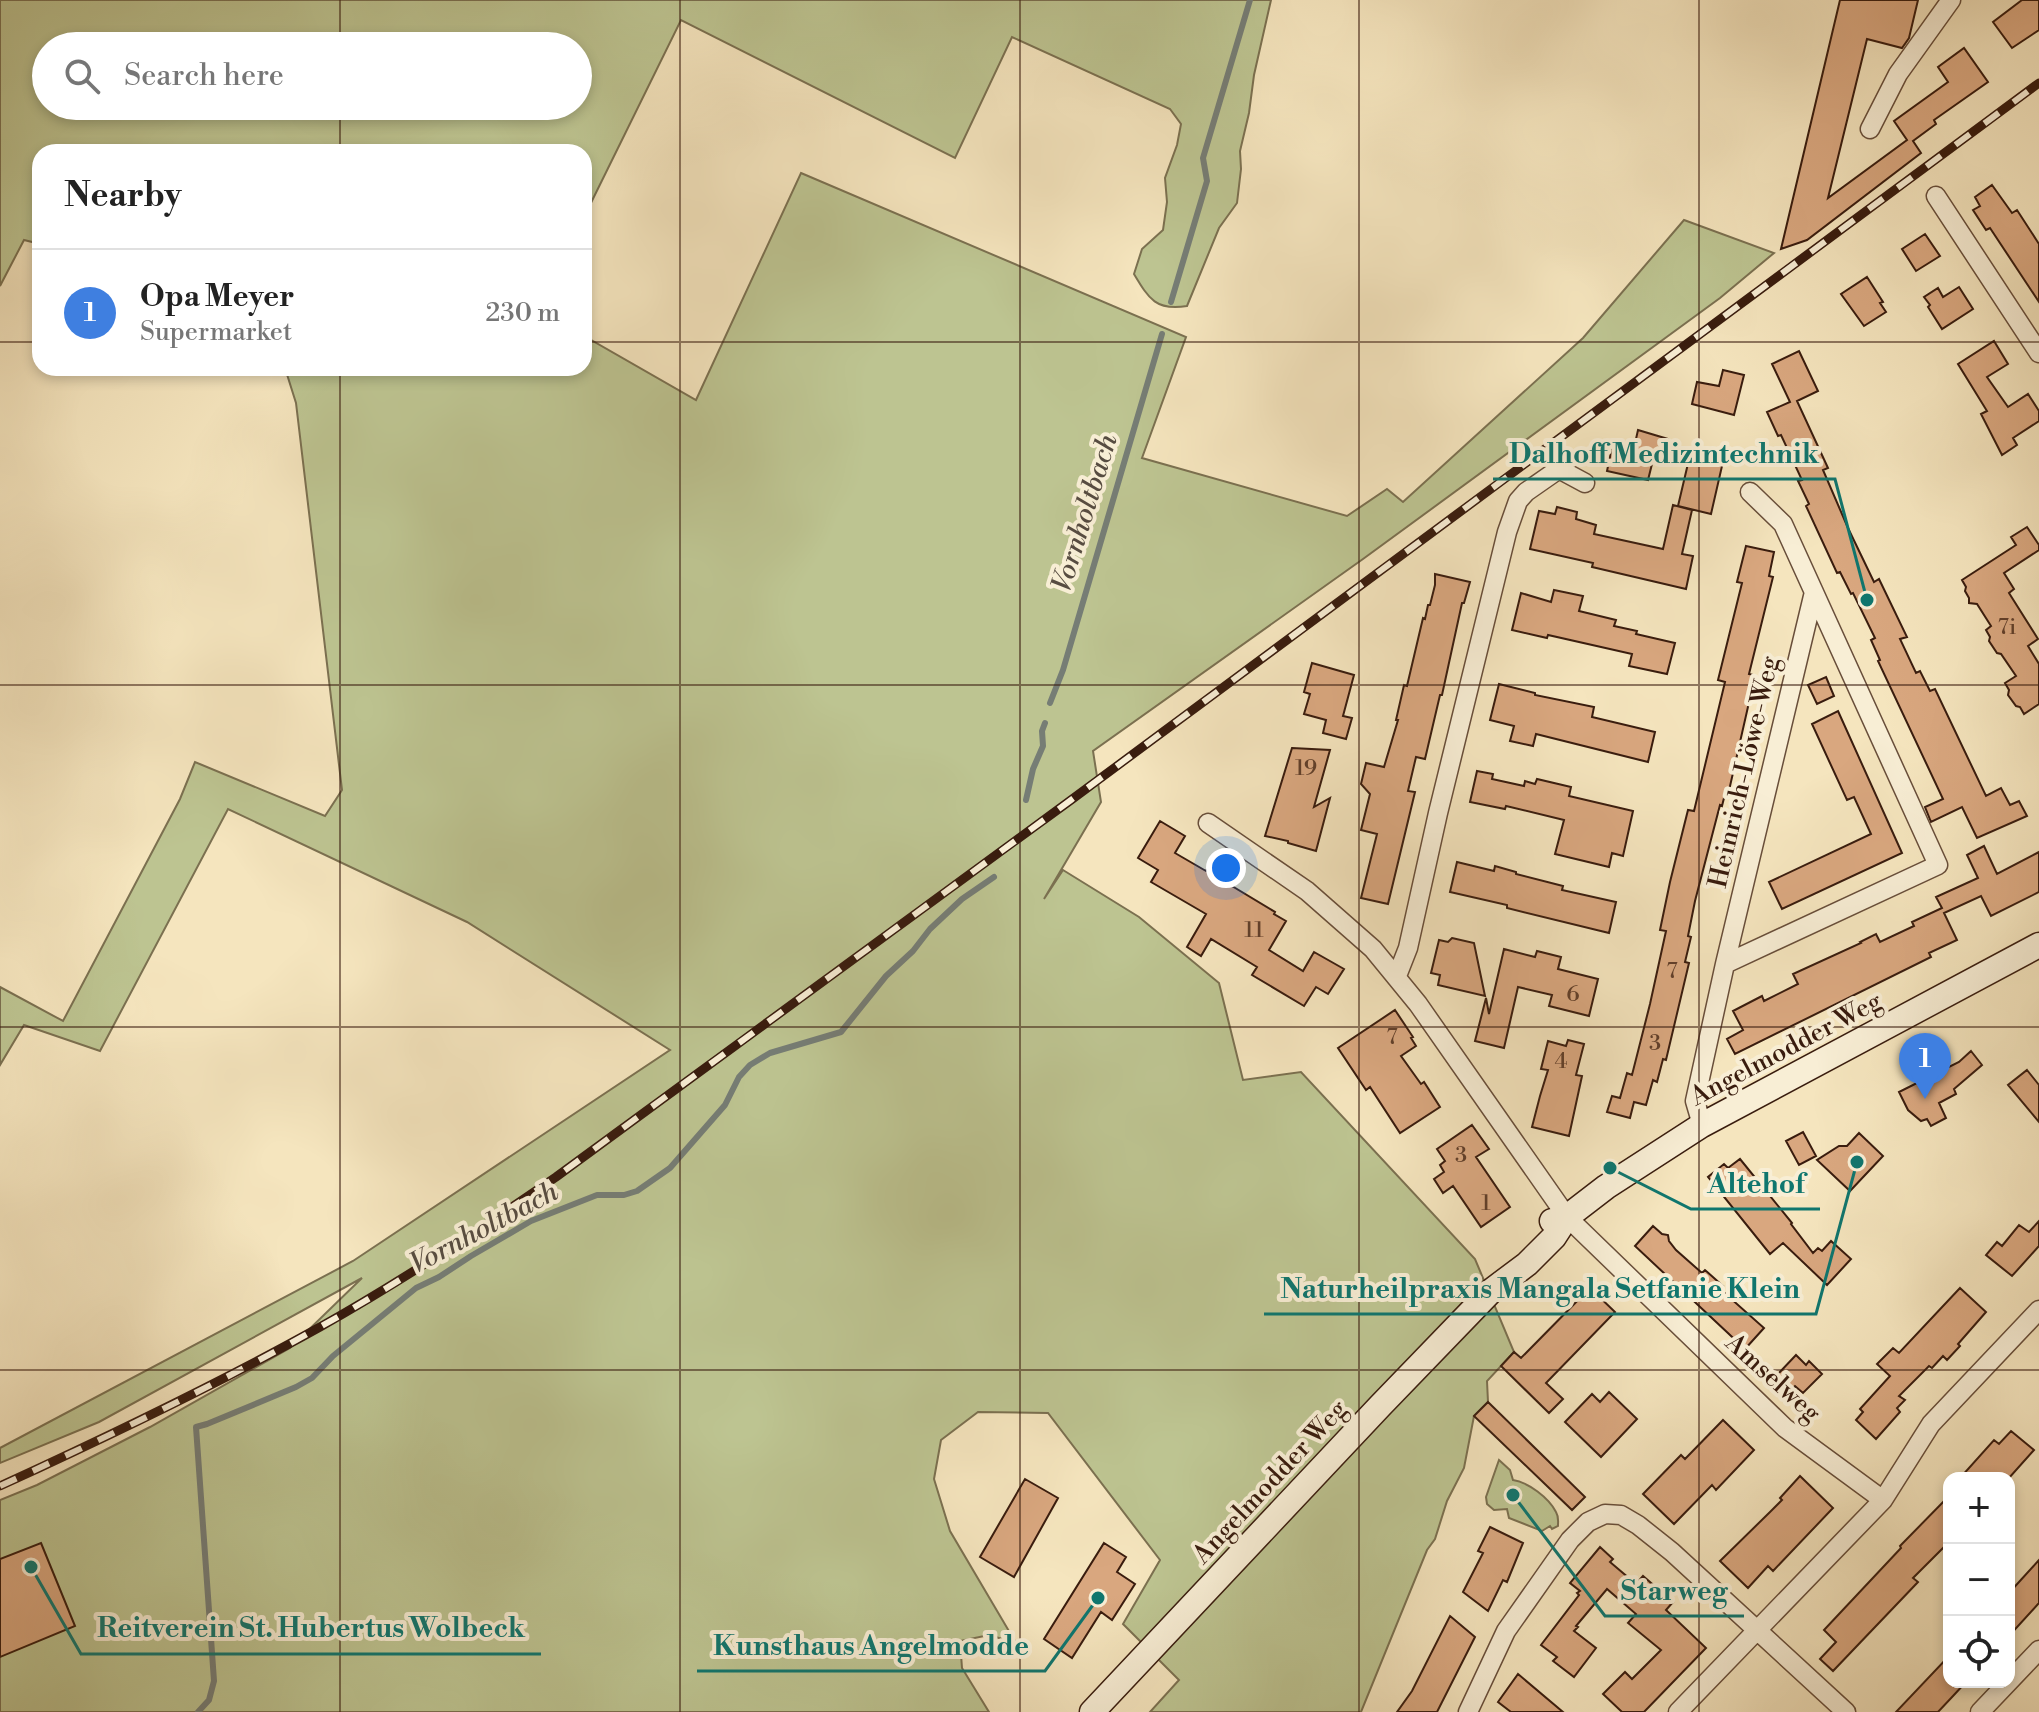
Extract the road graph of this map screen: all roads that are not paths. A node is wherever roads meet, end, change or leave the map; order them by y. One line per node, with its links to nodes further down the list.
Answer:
1 (1951, 0): 2 (street)
2 (1870, 129)
3 (1936, 196): 4 (street)
4 (2039, 353)
5 (1585, 483): 11 (street)
6 (1750, 492): 7 (street)
7 (1814, 592): 10 (street, Heinrich-Löwe-Weg); 10 (street)
8 (1208, 823): 11 (street, Amselweg)
9 (2039, 945): 12 (street, Angelmodder Weg)
10 (1725, 964): 12 (street, Heinrich-Löwe-Weg)
11 (1397, 976): 13 (street, Amselweg)
12 (1702, 1125): 13 (street, Angelmodder Weg)
13 (1567, 1217): 15 (street, Amselweg); 18 (street, Angelmodder Weg)
14 (2039, 1310): 15 (street)
15 (1883, 1500): 16 (street)
16 (1757, 1629): 19 (street); 20 (street); 21 (street)
17 (2039, 1650): 22 (street)
18 (1092, 1712)
19 (1468, 1712)
20 (1678, 1712)
21 (1846, 1712)
22 (1980, 1712)

